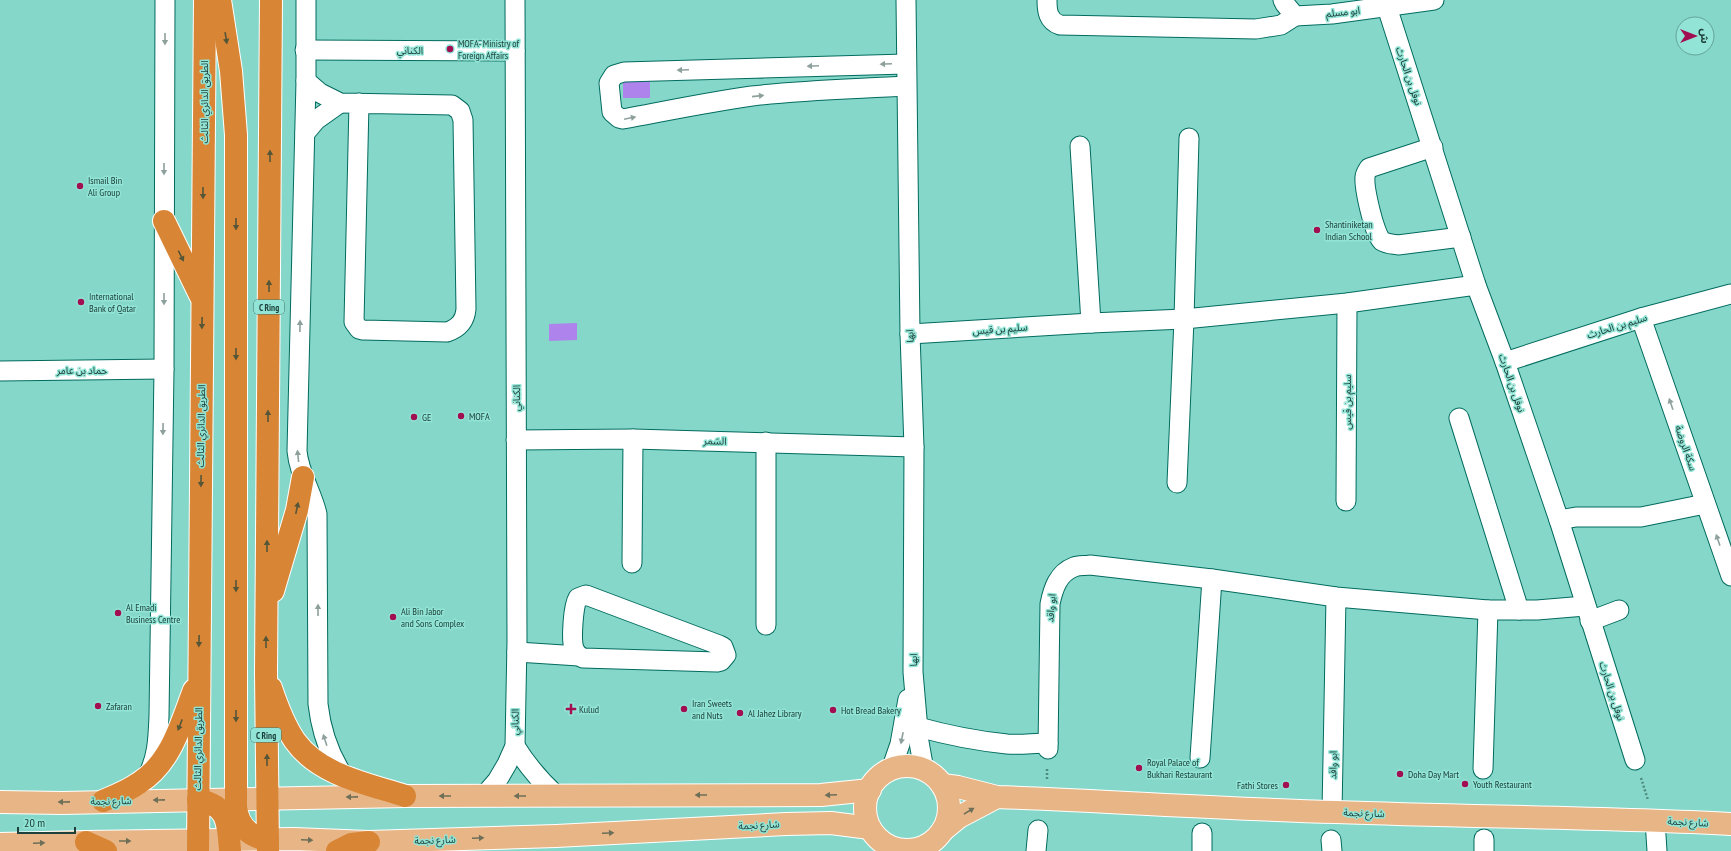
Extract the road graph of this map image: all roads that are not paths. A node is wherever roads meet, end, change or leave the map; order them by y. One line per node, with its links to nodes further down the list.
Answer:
1 (165, 0): 26 (street, one-way to 26)
2 (205, 0): 30 (highway, الطريق الدائري الثالث, one-way to 30)
3 (220, 0): 79 (highway, one-way to 79)
4 (271, 0): 56 (highway, C Ring, one-way to 4)
5 (306, 0): 13 (street)
6 (515, 0): 14 (street, الكناني)
7 (906, 0): 15 (street, ابها)
8 (1047, 0): 12 (street)
9 (1283, 0): 12 (street)
10 (1434, 0): 11 (street, ابو مسلم)
11 (1387, 7): 12 (street, ابو مسلم); 25 (street, نوفل بن الحارث)
12 (1295, 16)
13 (305, 50): 14 (street, الكناني); 17 (street)
14 (515, 51): 41 (street, الكناني)
15 (906, 64): 16 (street, one-way to 16); 18 (street, ابها)
16 (833, 66): 19 (street); 19 (street, one-way to 19)
17 (306, 81): 20 (street); 22 (street)
18 (906, 86): 19 (street); 35 (street, ابها)
19 (834, 90)
20 (340, 103): 21 (street); 22 (street)
21 (359, 103): 21 (street)
22 (305, 133): 44 (street, one-way to 22)
23 (1189, 138): 33 (street)
24 (1080, 146): 34 (street)
25 (1433, 147): 27 (street, نوفل بن الحارث); 27 (street)
26 (164, 221): 30 (highway, one-way to 30); 37 (street, one-way to 37)
27 (1461, 237): 28 (street, نوفل بن الحارث)
28 (1476, 286): 31 (street, سليم بن قيس); 36 (street, نوفل بن الحارث)
29 (1730, 296): 32 (street, سليم بن الحارث)
30 (203, 300): 63 (highway, الطريق الدائري الثالث, one-way to 63)
31 (1347, 303): 33 (street, سليم بن قيس); 46 (street, سليم بن قيس)
32 (1641, 318): 36 (street, سليم بن الحارث); 47 (street, سكة الروضة, one-way to 32)
33 (1184, 319): 34 (street, سليم بن قيس); 45 (street)
34 (1091, 323): 35 (street, سليم بن قيس)
35 (910, 334): 43 (street, ابها)
36 (1505, 362): 48 (street, نوفل بن الحارث)
37 (164, 369): 38 (street, حماد بن عامر); 72 (street, one-way to 72)
38 (0, 370)
39 (1460, 418): 54 (street)
40 (633, 439): 41 (street, السَمر); 42 (street, السَمر); 49 (street)
41 (516, 440): 59 (street, الكناني)
42 (766, 442): 43 (street, السَمر); 58 (street)
43 (914, 447): 62 (street, ابها)
44 (303, 477): 56 (highway, one-way to 44); 71 (street, one-way to 44)
45 (1177, 483)
46 (1346, 501)
47 (1705, 504): 48 (street); 50 (street, سكة الروضة, one-way to 47)
48 (1559, 520): 57 (street, نوفل بن الحارث)
49 (632, 563)
50 (1731, 576)
51 (1212, 579): 52 (street, ابو واقد); 64 (street, ابو واقد); 66 (street)
52 (1336, 597): 53 (street, ابو واقد); 84 (street, ابو واقد)
53 (1488, 610): 54 (street, ابو واقد); 68 (street)
54 (1518, 610): 57 (street, ابو واقد)
55 (1619, 610): 57 (street, ابو واقد)
56 (266, 613): 61 (highway, C Ring, one-way to 56)
57 (1587, 614): 67 (street, نوفل بن الحارث)
58 (766, 625)
59 (517, 647): 60 (street); 65 (street, الكناني)
60 (576, 650): 60 (street)
61 (266, 672): 71 (highway); 80 (highway, C Ring, one-way to 61)
62 (913, 672): 64 (street, ابها); 69 (street, ابها, one-way to 69)
63 (199, 676): 72 (highway, one-way to 72); 81 (highway, الطريق الدائري الثالث)
64 (918, 727): 70 (street, ابها)
65 (515, 746): 75 (street, الكناني); 77 (street, الكناني)
66 (1200, 758)
67 (1635, 760)
68 (1482, 769)
69 (891, 770): 70 (main road); 74 (main road)
70 (924, 770): 73 (main road)
71 (342, 774): 76 (highway)
72 (146, 778): 82 (highway)
73 (942, 785): 78 (main road, شارع نجمة); 89 (main road)
74 (870, 790): 75 (main road, شارع نجمة, one-way to 75); 87 (main road)
75 (556, 795): 77 (main road, شارع نجمة, one-way to 77)
76 (405, 796): 77 (main road, شارع نجمة, one-way to 76); 80 (main road, شارع نجمة, one-way to 80)
77 (484, 796)
78 (997, 797): 84 (main road, شارع نجمة); 89 (main road, one-way to 78)
79 (236, 799): 80 (main road, شارع نجمة); 81 (main road, شارع نجمة); 93 (highway)
80 (267, 799): 93 (highway, C Ring)
81 (198, 800): 82 (main road, شارع نجمة, one-way to 82); 94 (highway, الطريق الدائري الثالث); 95 (highway)
82 (103, 801): 83 (main road, شارع نجمة, one-way to 83)
83 (0, 802)
84 (1332, 812): 85 (main road, شارع نجمة)
85 (1655, 820): 86 (main road, شارع نجمة); 100 (street)
86 (1731, 824)
87 (870, 828): 91 (main road, شارع نجمة, one-way to 87); 96 (main road)
88 (1038, 830): 99 (street)
89 (933, 841): 96 (main road)
90 (86, 842): 92 (main road, شارع نجمة, one-way to 90); 94 (main road, شارع نجمة, one-way to 94); 97 (highway)
91 (369, 842): 93 (main road, شارع نجمة, one-way to 91); 98 (highway)
92 (0, 844)
93 (268, 845): 95 (main road, شارع نجمة)
94 (198, 846): 95 (main road, شارع نجمة)
95 (230, 846)
96 (896, 850)
97 (106, 851)
98 (337, 851)
99 (1036, 851)
100 (1657, 851)

